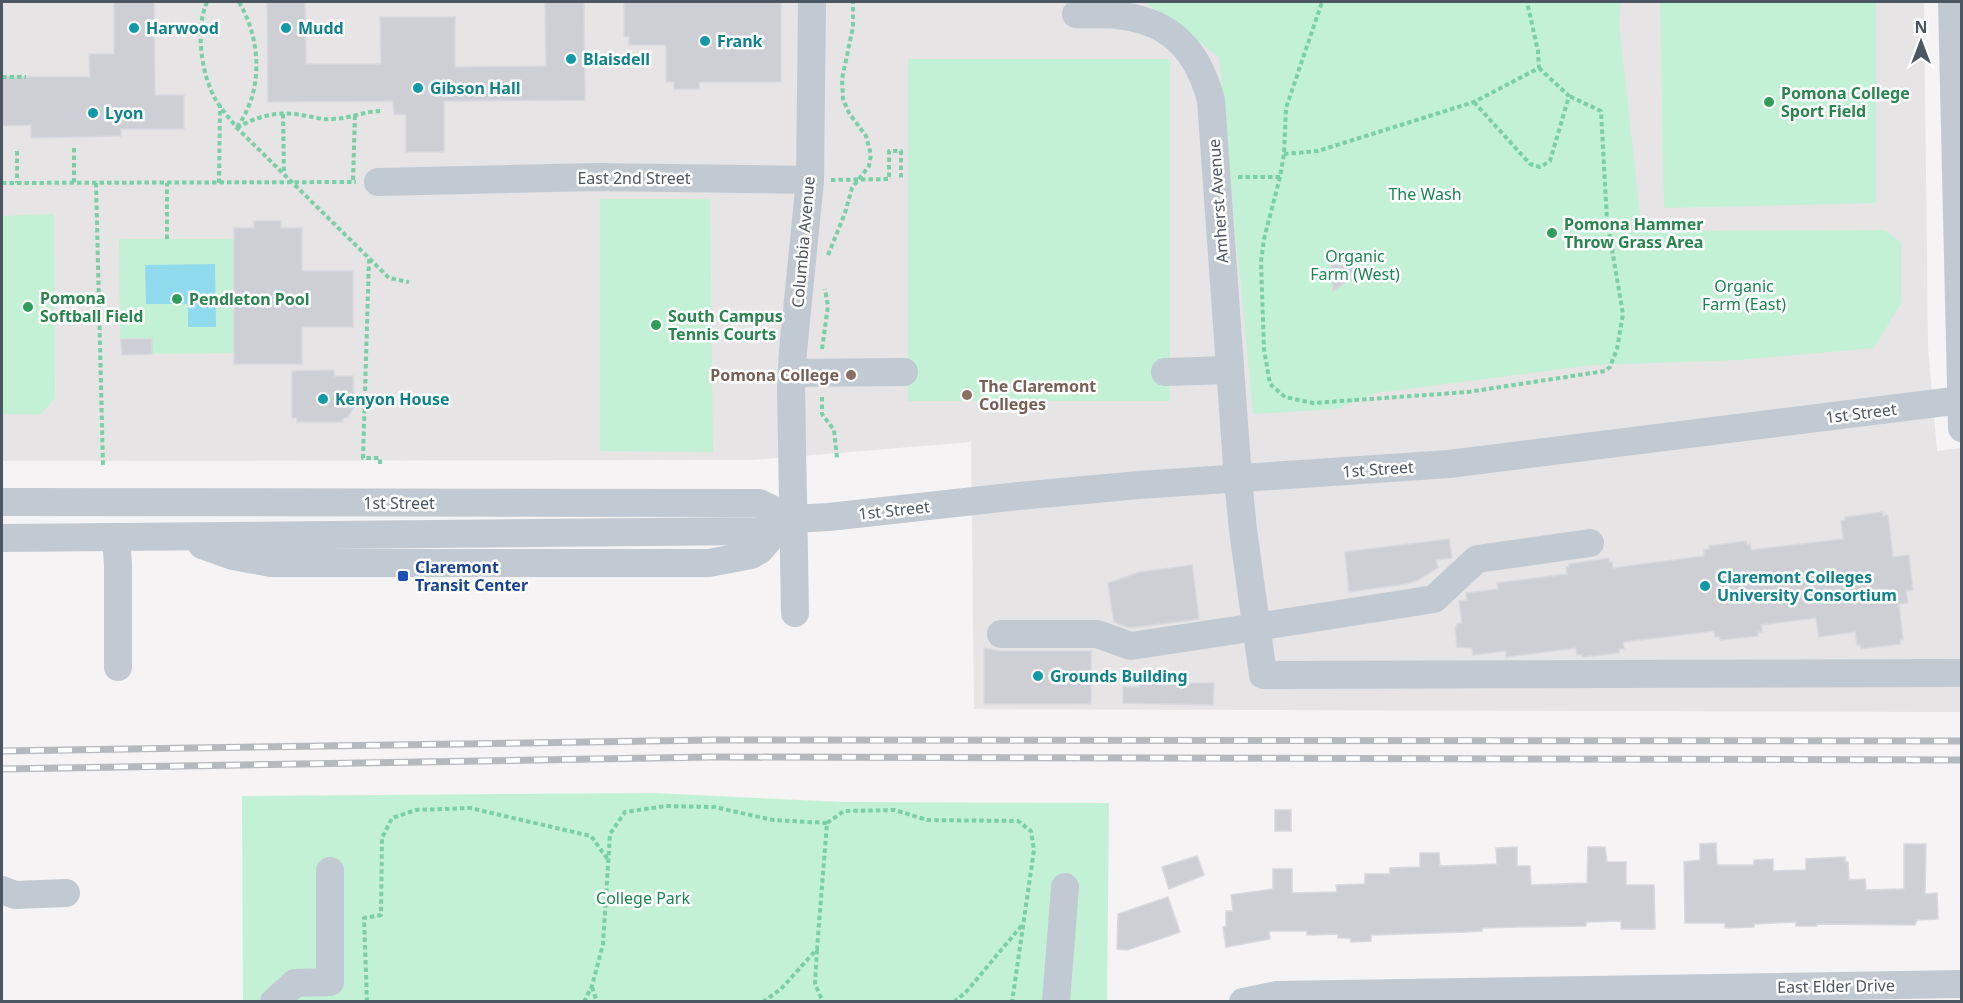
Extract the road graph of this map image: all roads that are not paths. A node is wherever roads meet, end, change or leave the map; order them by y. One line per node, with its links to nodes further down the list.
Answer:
1 (812, 2): 4 (street, Columbia Avenue)
2 (1952, 2): 10 (street)
3 (1076, 14): 6 (street, Amherst Avenue)
4 (810, 180): 5 (street, East 2nd Street); 9 (street, Columbia Avenue)
5 (365, 182)
6 (1230, 370): 8 (street); 12 (street, Amherst Avenue)
7 (904, 372): 9 (street)
8 (1165, 372)
9 (792, 374): 14 (street, Columbia Avenue)
10 (1961, 400): 11 (street); 12 (street, 1st Street)
11 (1962, 428)
12 (1238, 479): 14 (street, 1st Street); 19 (street, Amherst Avenue)
13 (2, 502): 14 (street, 1st Street)
14 (788, 521): 16 (street, 1st Street); 18 (street, Columbia Avenue)
15 (2, 538): 16 (street, 1st Street)
16 (116, 538): 21 (street)
17 (1590, 543): 19 (street)
18 (795, 613)
19 (1256, 627): 20 (street); 22 (street, Amherst Avenue)
20 (1001, 634)
21 (118, 667)
22 (1962, 673)
23 (330, 871): 28 (street)
24 (1065, 887): 29 (street)
25 (2, 890): 26 (street)
26 (66, 893)
27 (1962, 984): 30 (street, East Elder Drive)
28 (274, 1002)
29 (1056, 1002)
30 (1243, 1002)

